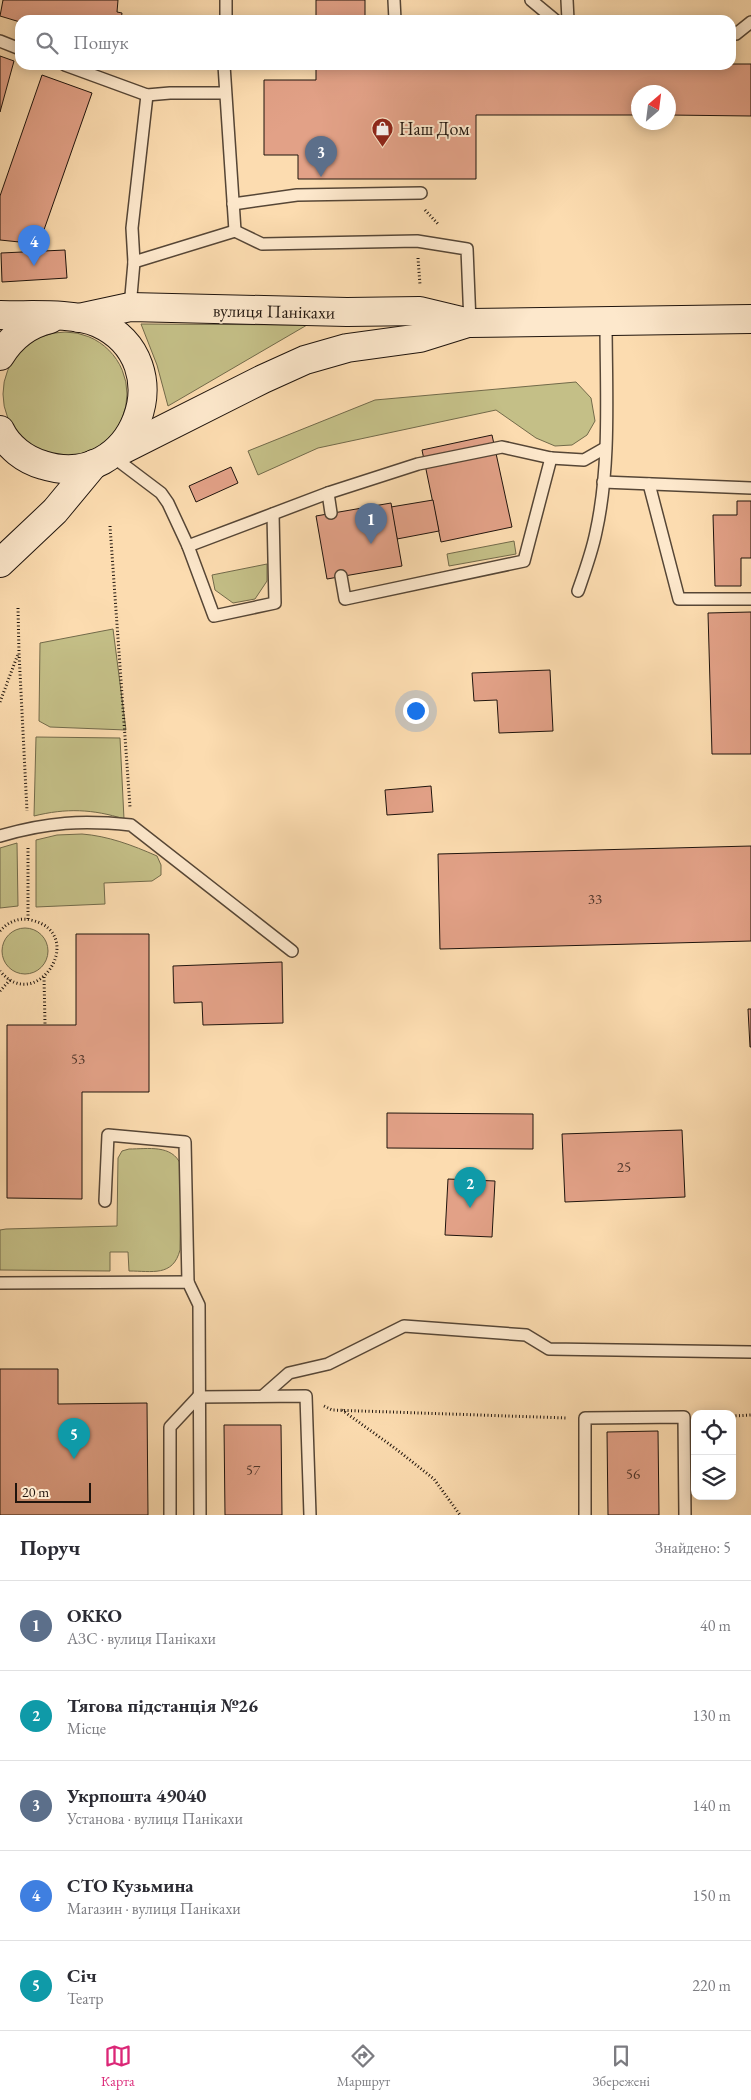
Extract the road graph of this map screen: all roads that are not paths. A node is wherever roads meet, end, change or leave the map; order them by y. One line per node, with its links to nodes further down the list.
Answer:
1 (226, 0): 5 (lane)
2 (394, 0): 6 (lane)
3 (530, 0): 7 (lane)
4 (567, 0): 8 (lane)
5 (226, 15)
6 (395, 15)
7 (549, 15)
8 (568, 15)
9 (751, 22): 10 (lane)
10 (736, 34)
11 (0, 41): 12 (lane)
12 (15, 47)
13 (79, 70): 16 (lane)
14 (224, 70): 15 (lane)
15 (225, 93): 16 (lane); 18 (lane)
16 (147, 95): 20 (lane)
17 (422, 193): 18 (lane)
18 (233, 204): 19 (lane)
19 (235, 231): 20 (lane); 26 (lane)
20 (134, 262): 21 (lane)
21 (130, 307): 23 (main road, вулиця Панікахи); 26 (main road, вулиця Панікахи)
22 (0, 315): 23 (main road)
23 (69, 317): 27 (main road); 31 (main road)
24 (751, 319): 25 (main road, вулиця Панікахи)
25 (606, 321): 26 (main road, вулиця Панікахи); 29 (lane)
26 (470, 323): 31 (main road, вулиця Панікахи)
27 (0, 356)
28 (0, 430): 31 (main road)
29 (605, 448): 30 (lane); 32 (lane)
30 (551, 458): 35 (lane); 40 (lane)
31 (103, 460): 38 (lane); 39 (main road, вулиця Панікахи)
32 (602, 482): 33 (lane); 41 (lane)
33 (649, 484): 34 (lane); 42 (lane)
34 (751, 488)
35 (328, 493): 36 (lane); 37 (lane)
36 (331, 513)
37 (272, 514): 38 (lane); 38 (lane)
38 (188, 546)
39 (0, 563)
40 (341, 576)
41 (578, 590)
42 (751, 599)
43 (0, 836): 44 (lane)
44 (292, 951)
45 (105, 1201): 46 (lane)
46 (188, 1282): 47 (lane); 50 (lane)
47 (0, 1284)
48 (751, 1352): 49 (lane)
49 (264, 1395): 50 (lane); 53 (lane)
50 (198, 1397): 51 (lane); 52 (lane)
51 (170, 1515)
52 (200, 1515)
53 (310, 1515)
54 (585, 1515): 55 (lane)
55 (685, 1515)

